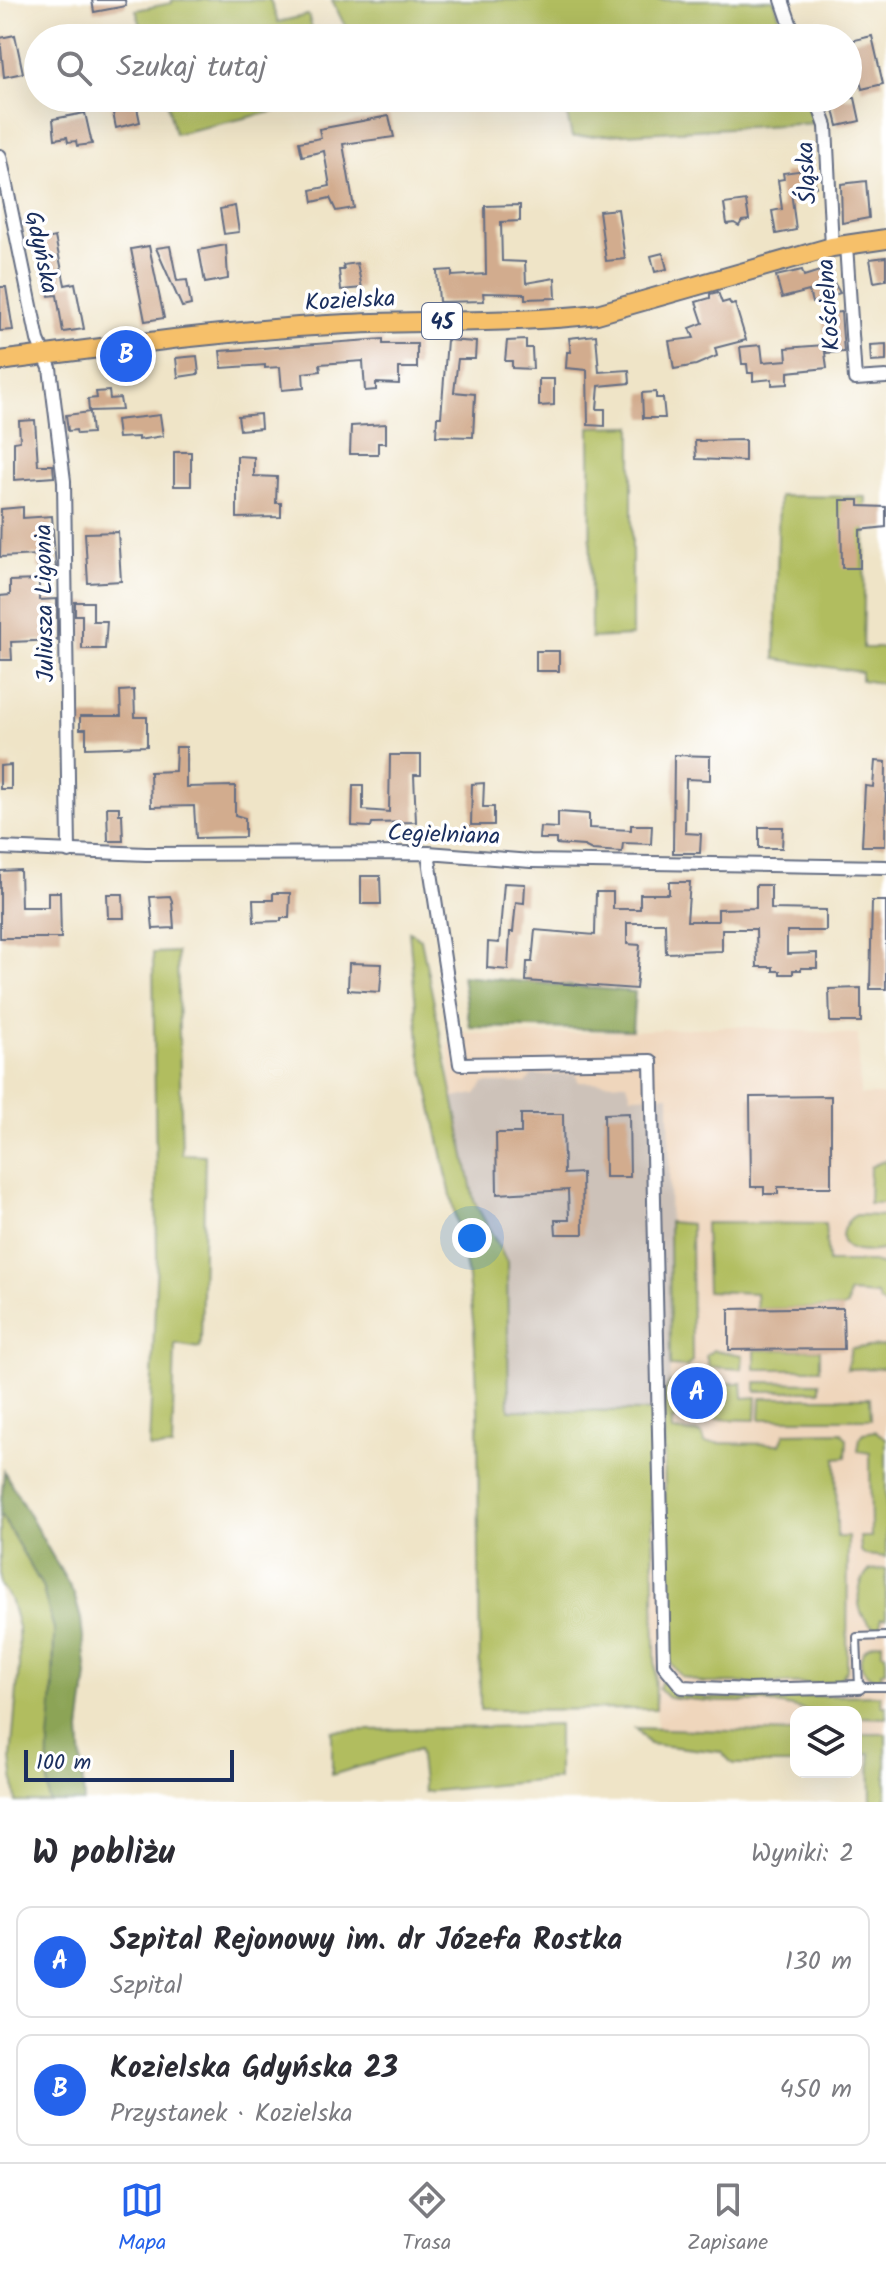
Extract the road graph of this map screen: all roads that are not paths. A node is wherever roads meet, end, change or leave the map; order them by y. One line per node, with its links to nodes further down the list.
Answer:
1 (782, 0): 2 (street)
2 (790, 24)
3 (821, 112): 6 (street, Śląska)
4 (0, 156): 7 (street, Gdyńska)
5 (886, 239): 6 (main road, Kozielska / 45)
6 (839, 246): 7 (main road, Kozielska / 45); 9 (street, Kościelna)
7 (45, 355): 8 (main road, Kozielska / 45); 11 (street, Juliusza Ligonia)
8 (0, 361)
9 (886, 377)
10 (0, 848): 11 (street, Cegielniana)
11 (69, 852): 12 (street, Cegielniana)
12 (428, 853): 13 (street, Cegielniana); 15 (street)
13 (886, 867)
14 (886, 1636): 15 (lane)
15 (859, 1687): 16 (lane)
16 (886, 1687)

